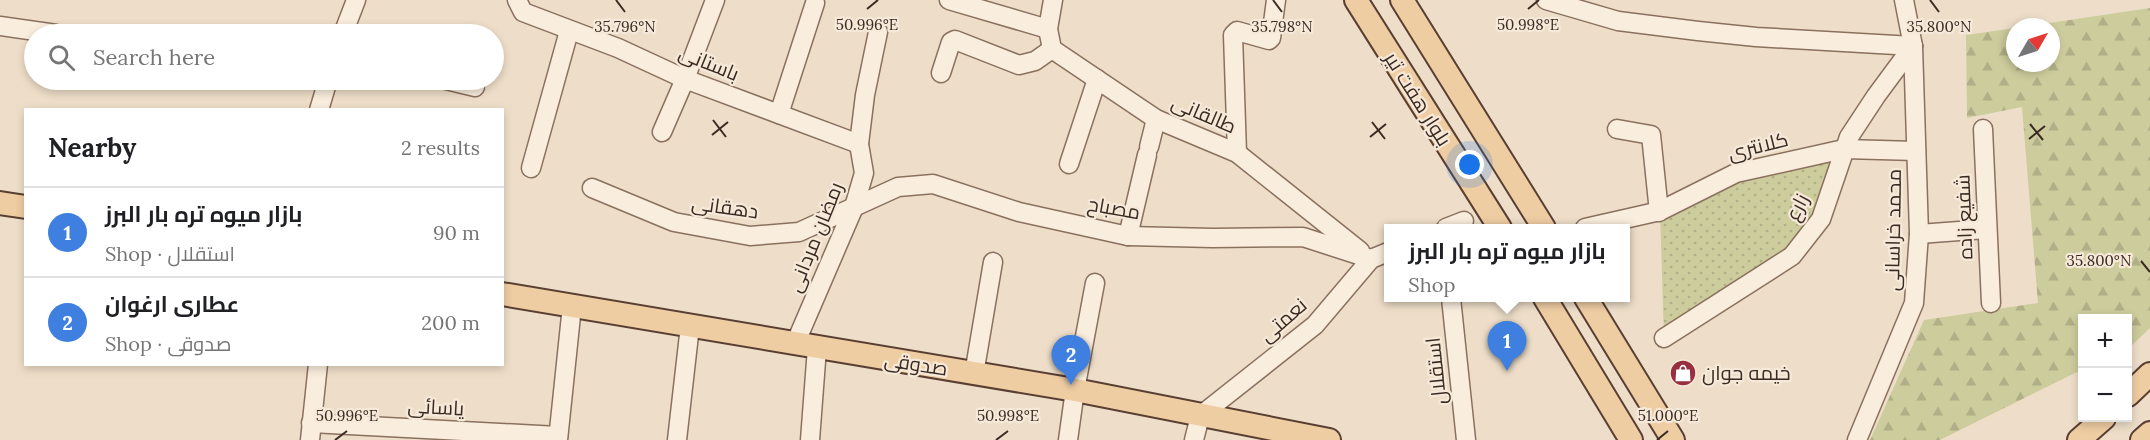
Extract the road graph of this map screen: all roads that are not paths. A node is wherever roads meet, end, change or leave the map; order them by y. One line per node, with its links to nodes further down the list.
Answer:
1 (356, 0): 12 (street)
2 (516, 0): 16 (street, باستانی)
3 (715, 0): 21 (street)
4 (949, 0): 15 (street)
5 (1053, 0): 15 (street)
6 (1276, 0): 33 (street)
7 (1356, 0): 43 (main road, بلوار هفت تیر)
8 (1546, 0): 18 (street)
9 (1904, 0): 18 (street)
10 (1405, 1): 44 (main road, بلوار هفت تیر)
11 (815, 3): 25 (street)
12 (347, 24)
13 (0, 26): 14 (street)
14 (24, 29)
15 (1048, 29): 19 (street)
16 (569, 31): 21 (street, باستانی); 35 (street)
17 (878, 32): 30 (street, رمضان مردانی)
18 (1913, 46): 31 (street, زارع); 32 (street, محمد خراسانی)
19 (1052, 49): 20 (street); 22 (street, طالقانی)
20 (940, 73)
21 (685, 79): 25 (street, باستانی); 29 (street)
22 (1097, 79): 26 (street, طالقانی); 34 (street)
23 (325, 90): 24 (street)
24 (320, 108)
25 (779, 114): 30 (street, باستانی)
26 (1156, 119): 33 (street, طالقانی); 48 (street)
27 (1617, 129): 40 (street)
28 (1983, 129): 46 (street, شفیع زاده)
29 (662, 132)
30 (859, 144): 39 (street, رمضان مردانی)
31 (1844, 149): 32 (street, کلانتری); 40 (street, کلانتری); 60 (street, زارع)
32 (1916, 152): 47 (street, محمد خراسانی)
33 (1237, 153): 50 (street, طالقانی)
34 (1069, 164)
35 (531, 168)
36 (592, 188): 39 (street, دهقانی)
37 (0, 203): 38 (main road)
38 (24, 207)
39 (854, 207): 48 (street, مصباح); 61 (street, رمضان مردانی)
40 (1659, 212): 45 (street, کلانتری)
41 (1464, 221): 42 (street)
42 (1456, 224)
43 (1497, 224)
44 (1542, 224)
45 (1604, 224)
46 (1986, 229): 47 (street); 57 (street, شفیع زاده)
47 (1919, 234): 81 (street, محمد خراسانی)
48 (1128, 236): 50 (street, مصباح)
49 (1384, 254): 50 (street, نعمتی)
50 (1371, 260): 68 (street, نعمتی)
51 (993, 262): 64 (street)
52 (1095, 283): 66 (street)
53 (504, 294): 58 (main road, صدوقی)
54 (1452, 302): 78 (street, استقلال)
55 (1548, 302): 79 (main road)
56 (1589, 302): 80 (main road)
57 (1991, 303)
58 (572, 306): 59 (main road, صدوقی); 72 (street)
59 (690, 326): 61 (main road, صدوقی); 73 (street)
60 (1664, 338)
61 (795, 344): 62 (main road, صدوقی)
62 (817, 348): 64 (main road, صدوقی); 74 (street)
63 (318, 366): 70 (street)
64 (974, 374): 66 (main road, صدوقی)
65 (2150, 374): 67 (main road)
66 (1075, 390): 68 (main road, صدوقی); 75 (street)
67 (2132, 390)
68 (1200, 416): 76 (street); 77 (main road, صدوقی)
69 (2099, 422): 82 (main road)
70 (310, 432): 72 (street, یاسائی)
71 (2150, 433): 83 (main road)
72 (558, 438)
73 (677, 440)
74 (810, 440)
75 (1068, 440)
76 (1194, 440)
77 (1329, 440)
78 (1466, 440)
79 (1631, 440)
80 (1673, 440)
81 (1857, 440)
82 (2079, 440)
83 (2142, 440)

